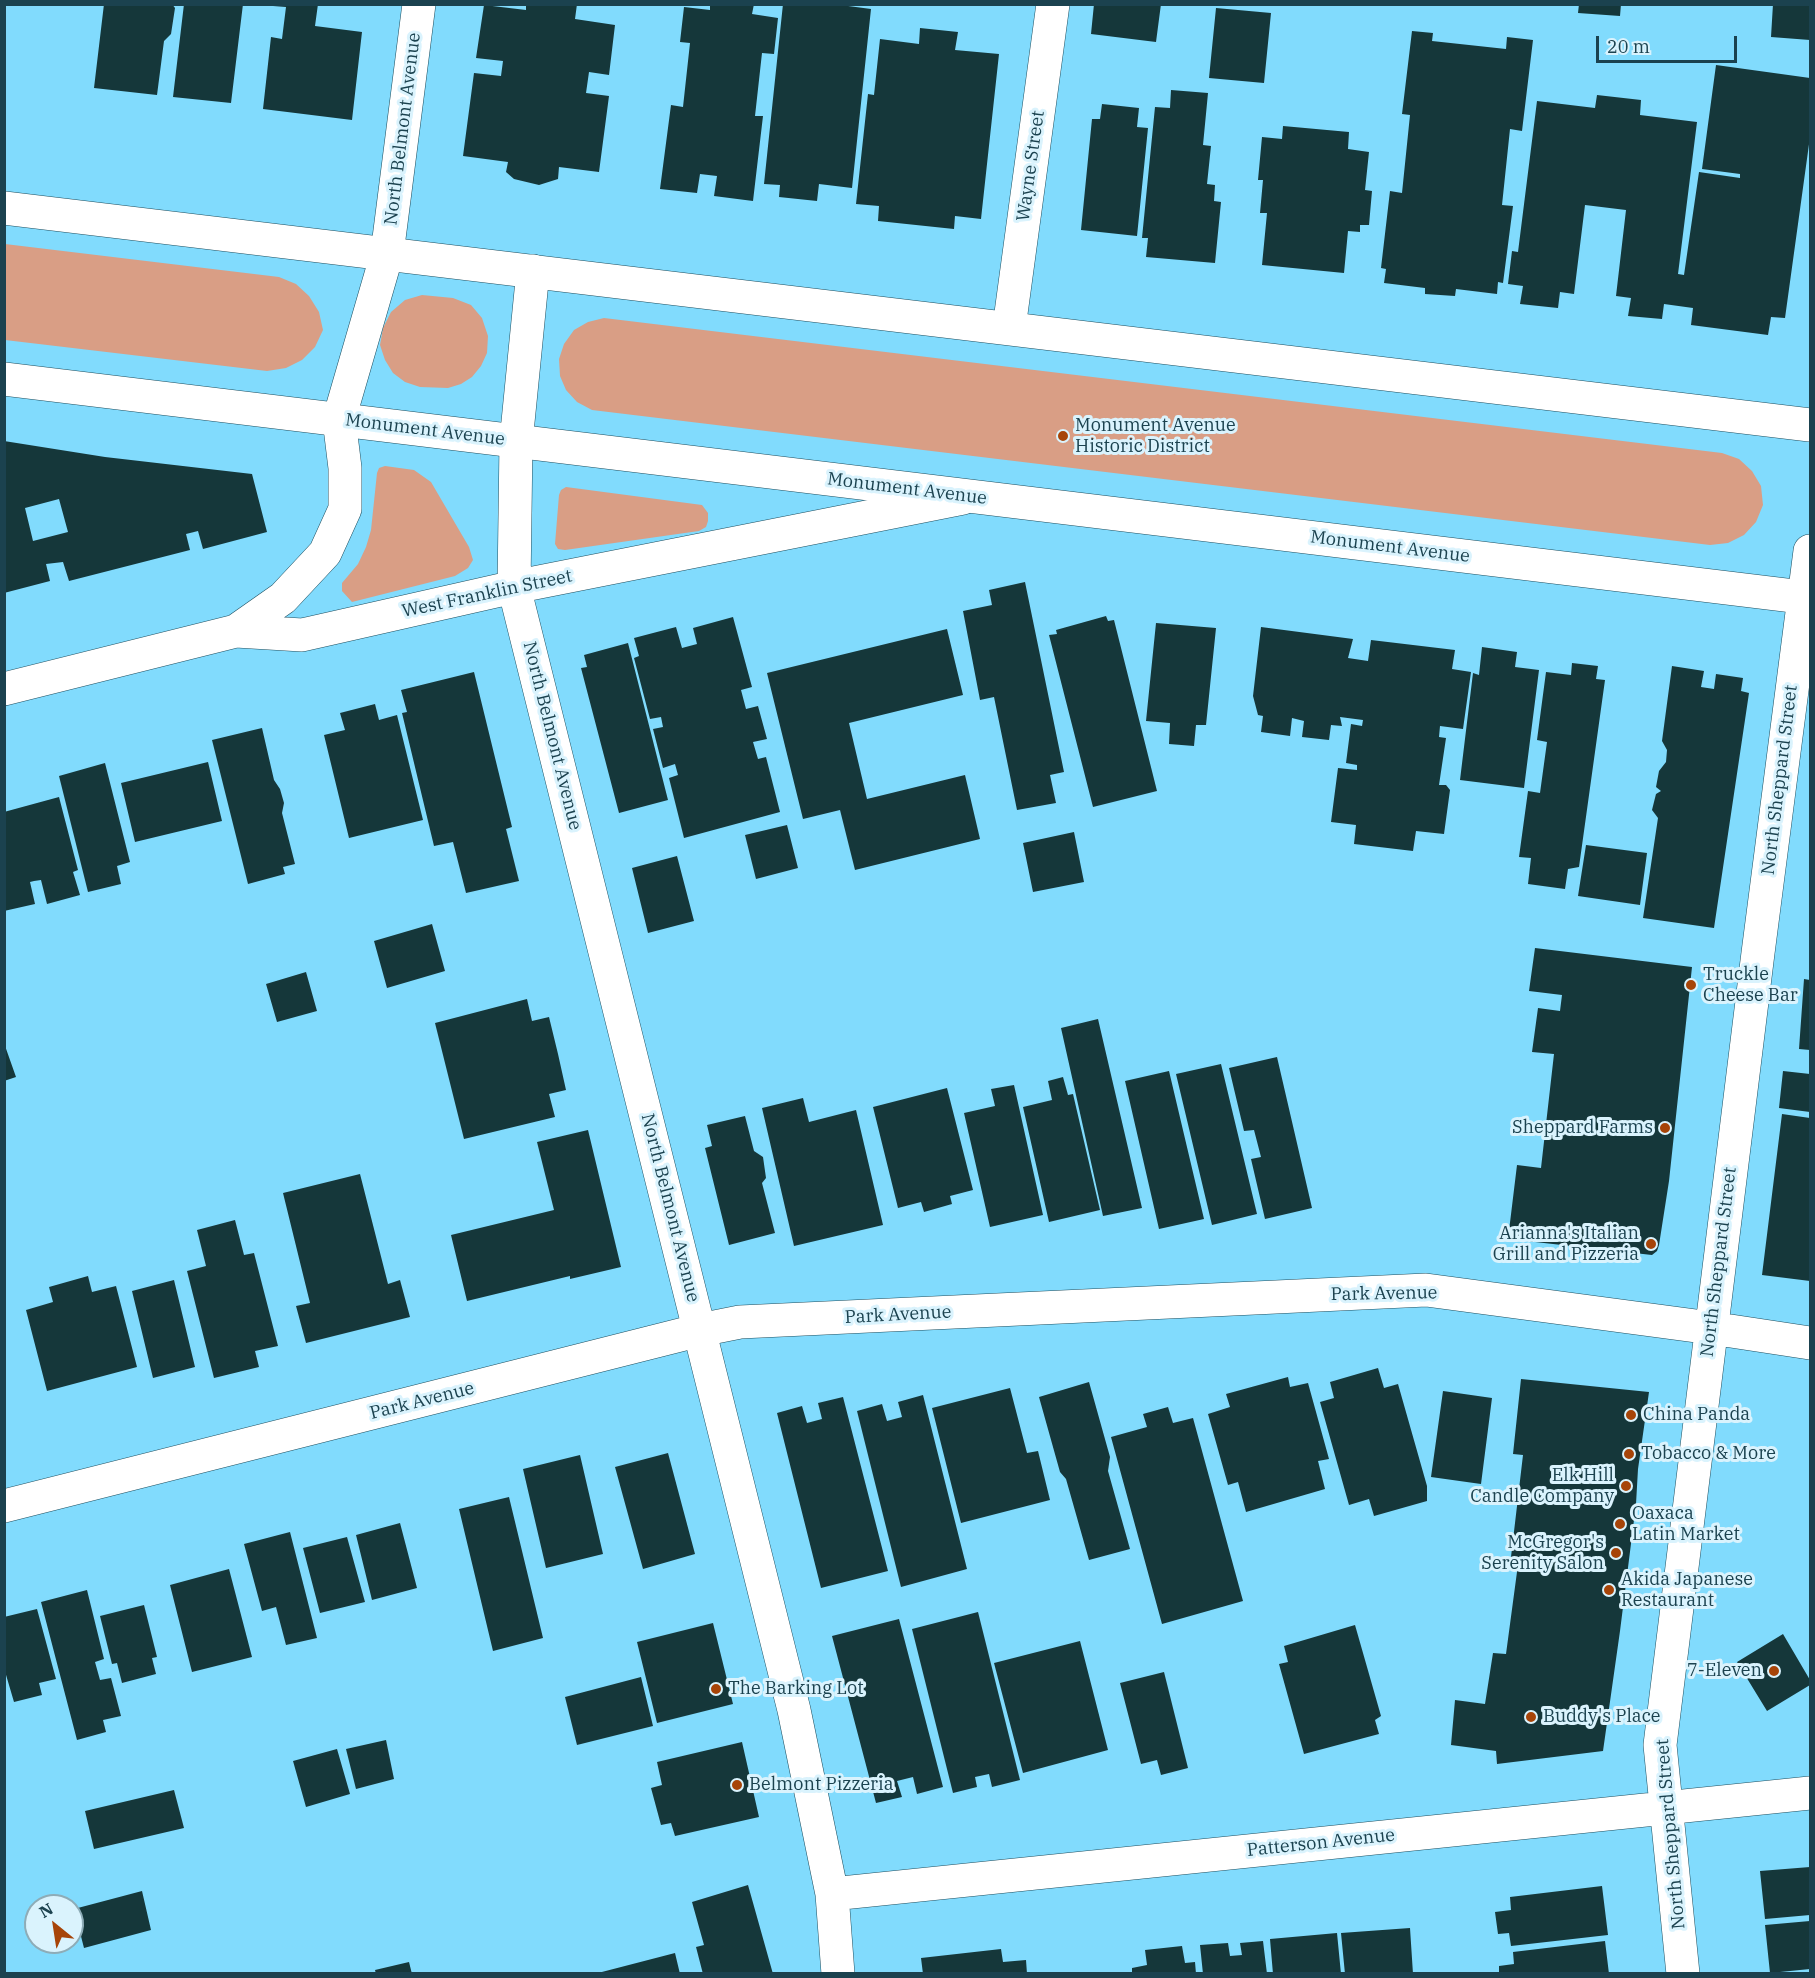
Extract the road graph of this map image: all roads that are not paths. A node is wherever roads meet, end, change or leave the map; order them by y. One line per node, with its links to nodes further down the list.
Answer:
1 (419, 4): 4 (street, North Belmont Avenue)
2 (1053, 4): 6 (street, Wayne Street)
3 (4, 208): 4 (street)
4 (387, 254): 5 (street); 8 (street, North Belmont Avenue)
5 (533, 271): 6 (street); 10 (street, North Belmont Avenue)
6 (1010, 328): 9 (street)
7 (4, 379): 8 (street, Monument Avenue)
8 (339, 419): 10 (street, Monument Avenue); 15 (street)
9 (1810, 425)
10 (516, 442): 11 (street, Monument Avenue); 13 (street, North Belmont Avenue)
11 (971, 497): 13 (street, West Franklin Street); 14 (street, Monument Avenue)
12 (1810, 551): 14 (street, North Sheppard Street)
13 (514, 587): 15 (street, West Franklin Street); 18 (street, North Belmont Avenue)
14 (1807, 597): 17 (street, North Sheppard Street)
15 (236, 631): 16 (street, West Franklin Street)
16 (4, 689)
17 (1711, 1328): 18 (street, Park Avenue); 19 (street, Park Avenue); 22 (street, North Sheppard Street)
18 (700, 1330): 20 (street, Park Avenue); 23 (street, North Belmont Avenue)
19 (1810, 1343)
20 (4, 1506)
21 (1810, 1793): 22 (street, Patterson Avenue)
22 (1665, 1808): 23 (street, Patterson Avenue); 25 (street, North Sheppard Street)
23 (832, 1894): 24 (street, North Belmont Avenue)
24 (838, 1974)
25 (1683, 1974)

